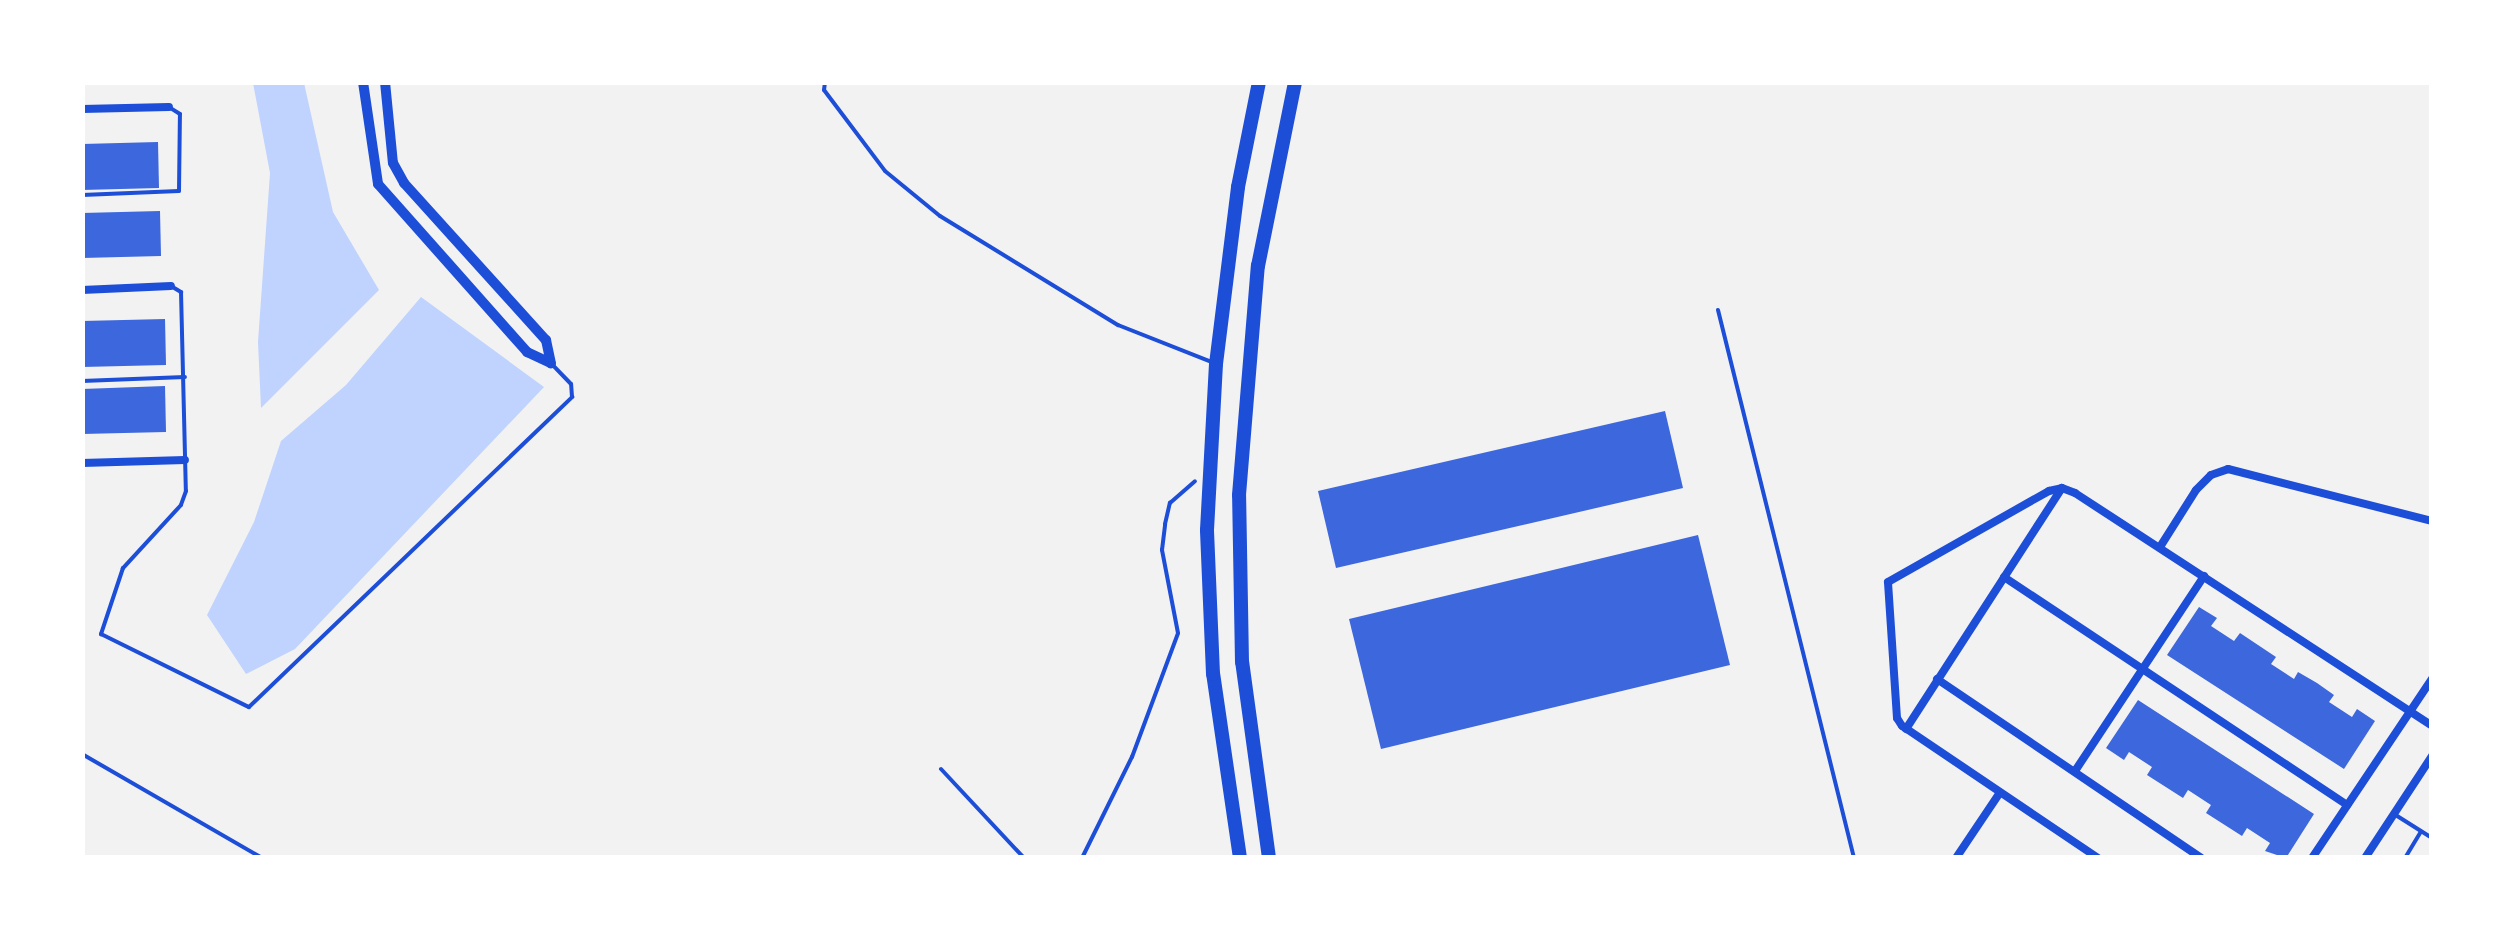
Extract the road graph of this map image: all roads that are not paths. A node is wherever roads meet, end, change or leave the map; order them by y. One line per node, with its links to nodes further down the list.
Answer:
1 (363, 82): 11 (street)
2 (385, 82): 11 (street)
3 (826, 82): 12 (lane)
4 (1259, 82): 12 (highway)
5 (1295, 82): 38 (highway)
6 (170, 106): 7 (street); 8 (lane)
7 (82, 109)
8 (82, 195)
9 (171, 286): 10 (street); 13 (lane)
10 (82, 290)
11 (551, 363): 15 (lane)
12 (1216, 364): 37 (highway)
13 (186, 377): 14 (lane); 15 (lane)
14 (82, 380)
15 (185, 460): 16 (street)
16 (82, 463)
17 (2062, 488): 19 (street); 21 (street); 27 (street)
18 (2432, 520): 19 (street)
19 (2160, 548): 20 (street)
20 (2204, 576): 22 (street); 25 (street)
21 (2004, 577): 22 (street); 23 (street)
22 (2144, 667): 30 (street); 32 (street)
23 (1937, 679): 27 (street); 30 (street)
24 (2432, 679): 25 (street)
25 (2410, 712): 26 (street); 32 (street)
26 (2432, 726)
27 (1906, 729): 31 (street)
28 (2432, 756): 33 (street)
29 (941, 769): 36 (lane)
30 (2075, 771): 41 (street)
31 (1999, 794): 39 (street); 40 (street)
32 (2346, 805): 42 (street)
33 (2394, 814): 34 (lane); 43 (street)
34 (2421, 831): 35 (lane); 44 (lane)
35 (2432, 838)
36 (1024, 858)
37 (1240, 858)
38 (1269, 858)
39 (1956, 858)
40 (2098, 858)
41 (2201, 858)
42 (2312, 858)
43 (2365, 858)
44 (2405, 858)

